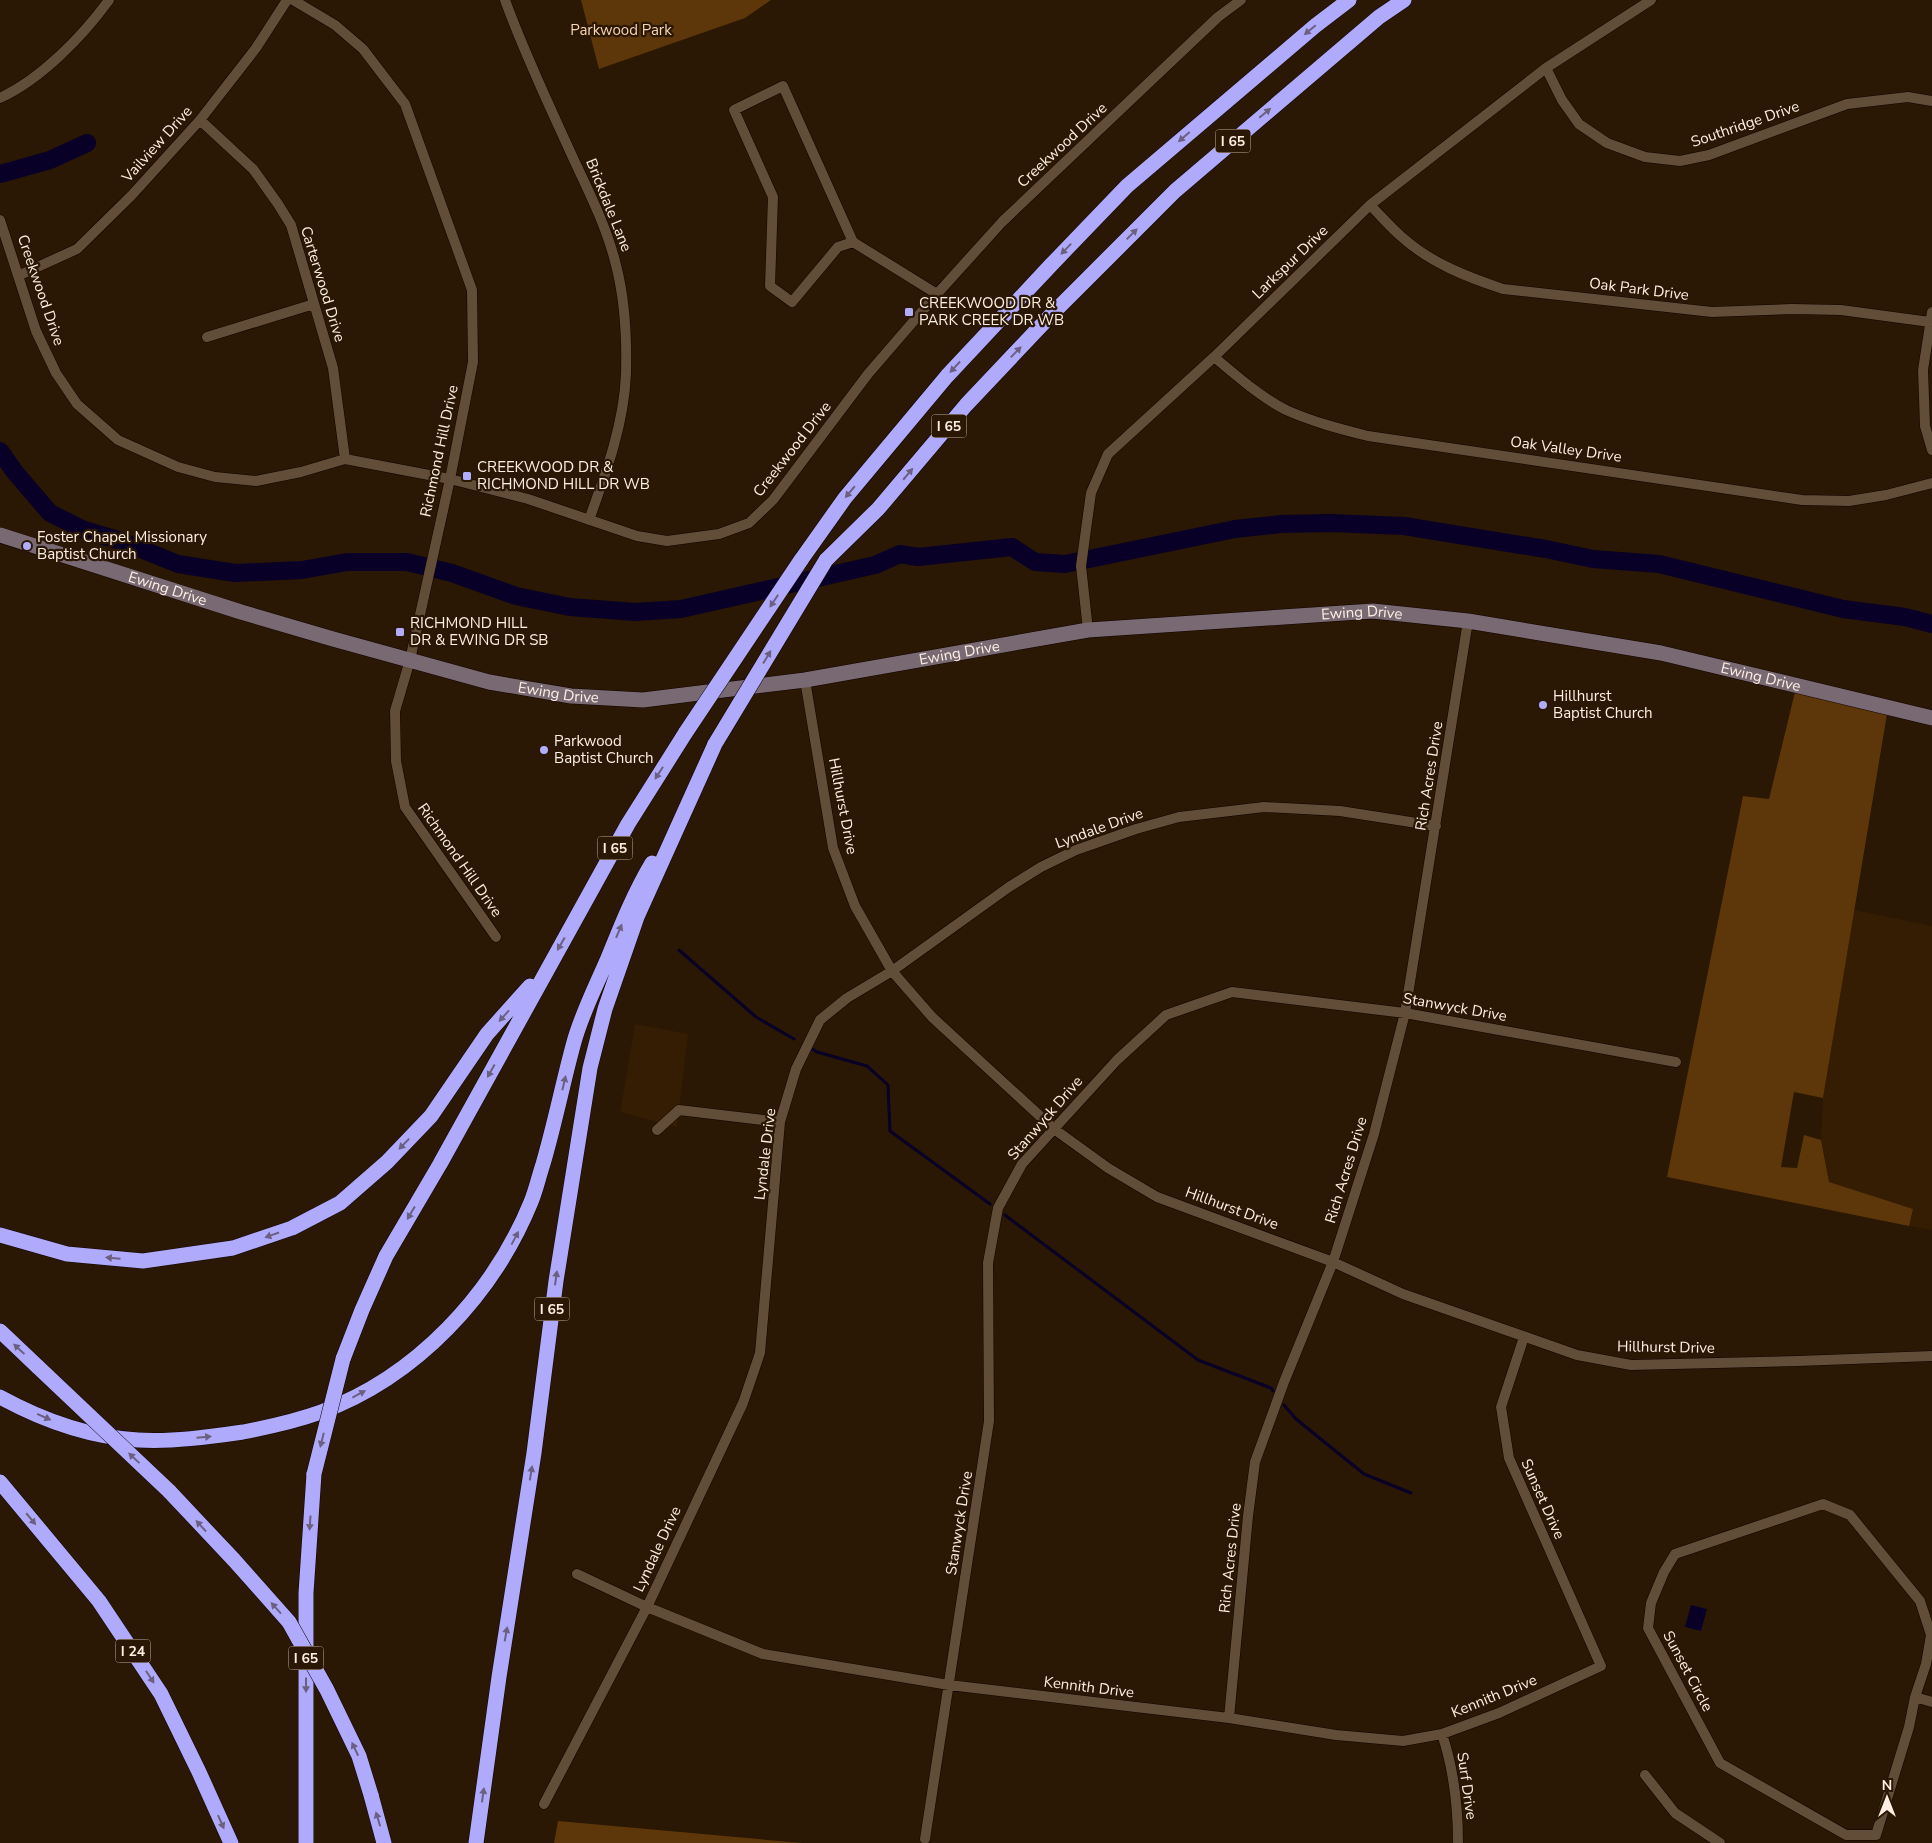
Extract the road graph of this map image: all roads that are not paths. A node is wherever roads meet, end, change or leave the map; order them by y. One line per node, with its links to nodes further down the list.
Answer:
1 (109, 0): 10 (street)
2 (287, 0): 12 (street, Vailview Drive)
3 (293, 0): 24 (street, Richmond Hill Drive)
4 (505, 0): 26 (street, Brickdale Lane)
5 (1241, 0): 17 (street, Creekwood Drive)
6 (1349, 0): 36 (highway, I 65, one-way to 36, bridge)
7 (1404, 0): 33 (highway, I 65, one-way to 7, bridge)
8 (1651, 0): 9 (street, Larkspur Drive)
9 (1546, 68): 11 (street, Southridge Drive); 13 (street, Larkspur Drive)
10 (0, 98)
11 (1932, 101)
12 (200, 120): 16 (street, Vailview Drive); 18 (street, Carterwood Drive)
13 (1370, 205): 19 (street, Oak Park Drive); 21 (street, Larkspur Drive)
14 (0, 220): 16 (street, Creekwood Drive)
15 (853, 242): 15 (street); 17 (street)
16 (20, 275): 23 (street, Creekwood Drive)
17 (937, 294): 26 (street, Creekwood Drive)
18 (314, 304): 20 (street); 23 (street, Carterwood Drive)
19 (1931, 317): 22 (street)
20 (207, 337)
21 (1214, 357): 25 (street, Oak Valley Drive); 29 (street, Larkspur Drive)
22 (1932, 450)
23 (345, 459): 24 (street, Creekwood Drive)
24 (450, 479): 26 (street, Creekwood Drive); 30 (street, Richmond Hill Drive)
25 (1932, 483)
26 (590, 520)
27 (0, 535): 30 (main road, Ewing Drive)
28 (1468, 621): 29 (main road, Ewing Drive); 32 (main road, Ewing Drive); 34 (street, Rich Acres Drive)
29 (1088, 630): 31 (main road, Ewing Drive)
30 (410, 660): 31 (main road, Ewing Drive); 35 (street, Richmond Hill Drive)
31 (805, 680): 37 (street, Hillhurst Drive)
32 (1932, 718)
33 (693, 792): 48 (highway, one-way to 33); 65 (highway, I 65, one-way to 33)
34 (1436, 826): 37 (street, Lyndale Drive); 38 (street, Rich Acres Drive)
35 (496, 937)
36 (548, 967): 43 (highway, one-way to 43); 63 (highway, I 65, one-way to 63, bridge)
37 (892, 971): 40 (street, Lyndale Drive); 41 (street, Hillhurst Drive)
38 (1405, 1013): 39 (street, Stanwyck Drive); 41 (street, Stanwyck Drive); 44 (street, Rich Acres Drive)
39 (1676, 1062)
40 (780, 1122): 42 (street); 51 (street, Lyndale Drive)
41 (1054, 1129): 44 (street, Hillhurst Drive); 53 (street, Stanwyck Drive)
42 (657, 1130)
43 (0, 1235)
44 (1333, 1262): 46 (street, Hillhurst Drive); 56 (street, Rich Acres Drive)
45 (0, 1331): 64 (highway, one-way to 45, bridge)
46 (1524, 1337): 47 (street, Hillhurst Drive); 52 (street, Sunset Drive)
47 (1932, 1356)
48 (0, 1397)
49 (0, 1482): 62 (highway, I 24, one-way to 62)
50 (577, 1574): 51 (street, Kennith Drive)
51 (647, 1607): 53 (street, Kennith Drive); 59 (street, Lyndale Drive)
52 (1601, 1666): 57 (street, Kennith Drive)
53 (949, 1686): 56 (street, Kennith Drive); 60 (street, Stanwyck Drive)
54 (1915, 1697): 55 (street); 61 (street, Sunset Circle); 61 (street, Sunset Circle)
55 (1932, 1702)
56 (1229, 1718): 57 (street, Kennith Drive)
57 (1442, 1734): 66 (street, Surf Drive)
58 (1645, 1775): 67 (street)
59 (544, 1804)
60 (925, 1839)
61 (1865, 1839)
62 (230, 1843)
63 (306, 1843)
64 (384, 1843)
65 (476, 1843)
66 (1458, 1843)
67 (1720, 1843)

